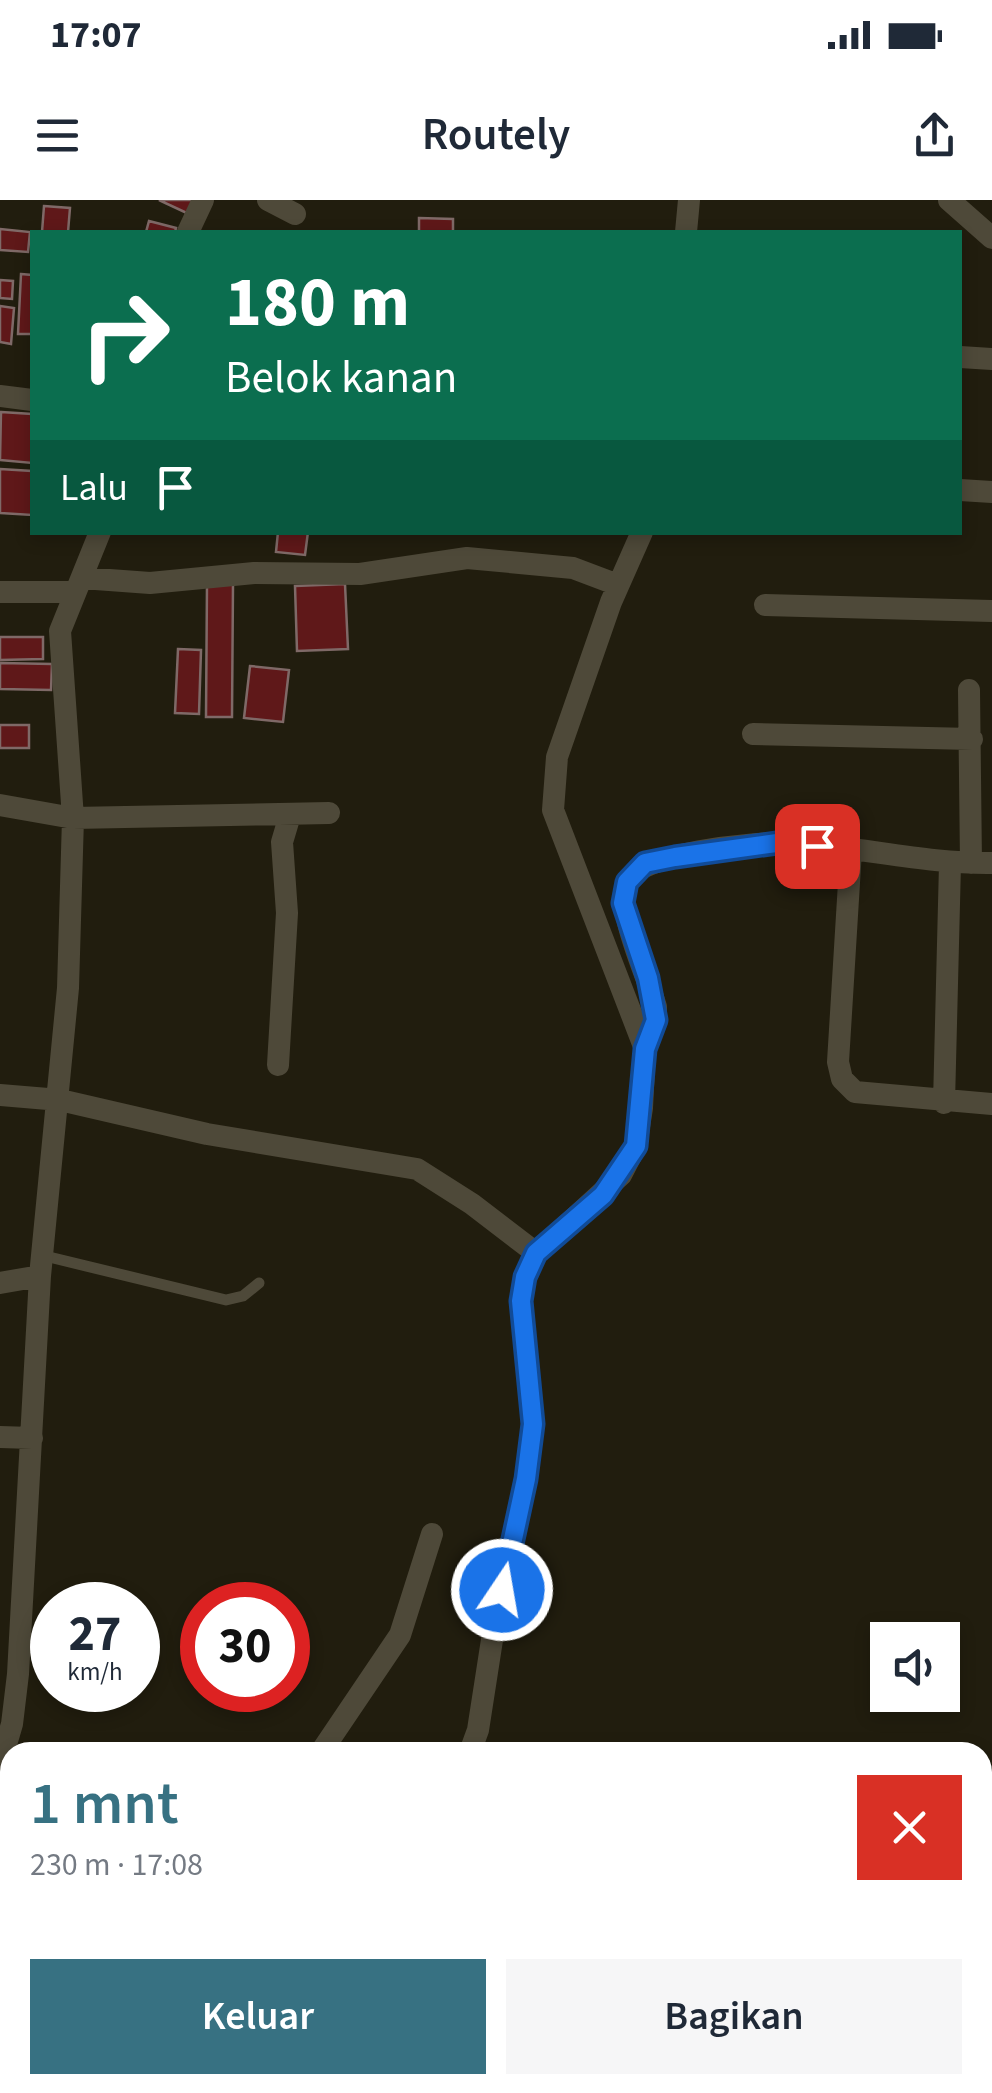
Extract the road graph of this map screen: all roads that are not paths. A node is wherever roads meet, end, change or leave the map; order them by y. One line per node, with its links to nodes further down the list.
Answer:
1 (203, 200): 6 (street)
2 (268, 200): 5 (street)
3 (689, 200): 7 (street)
4 (949, 200): 8 (street)
5 (295, 214)
6 (189, 230)
7 (686, 230)
8 (992, 238)
9 (962, 358): 10 (street)
10 (992, 360)
11 (0, 396): 12 (street)
12 (30, 400)
13 (962, 490): 14 (street)
14 (992, 492)
15 (99, 535): 18 (street)
16 (640, 535): 17 (street)
17 (611, 583): 18 (street); 31 (street)
18 (78, 585): 19 (street); 28 (street)
19 (0, 592)
20 (765, 606): 21 (street)
21 (992, 610)
22 (969, 690): 24 (street)
23 (753, 734): 24 (street)
24 (972, 739): 30 (street)
25 (0, 806): 28 (street)
26 (329, 813): 27 (street)
27 (290, 815): 28 (street); 32 (street)
28 (73, 818): 34 (street)
29 (851, 850): 30 (street); 31 (street); 35 (street)
30 (971, 863): 35 (street)
31 (645, 1049): 37 (street)
32 (278, 1065)
33 (0, 1094): 34 (street)
34 (60, 1100): 37 (street); 38 (street)
35 (944, 1102): 36 (street)
36 (992, 1104)
37 (527, 1246): 46 (street)
38 (43, 1266): 39 (street); 40 (lane); 42 (street)
39 (0, 1283)
40 (259, 1283)
41 (0, 1437): 42 (street)
42 (32, 1438): 44 (street)
43 (432, 1534): 45 (street)
44 (7, 1742)
45 (328, 1742)
46 (474, 1742)

